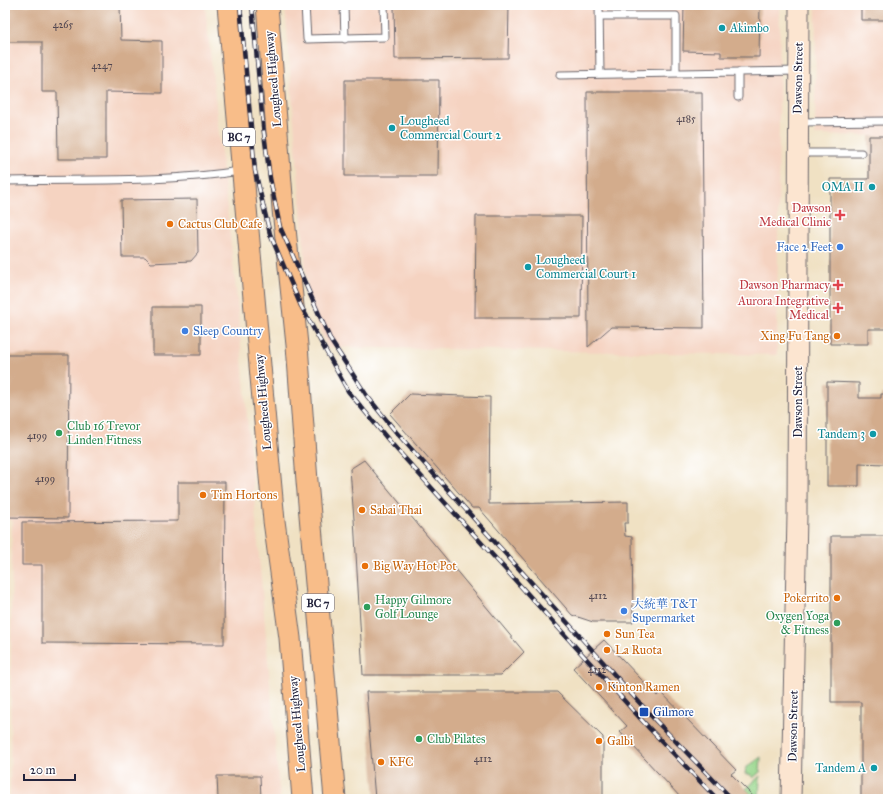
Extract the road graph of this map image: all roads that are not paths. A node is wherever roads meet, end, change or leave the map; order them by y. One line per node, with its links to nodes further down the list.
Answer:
1 (228, 5): 20 (main road, Lougheed Highway / BC 7)
2 (266, 5): 23 (main road, Lougheed Highway / BC 7)
3 (305, 5): 9 (lane)
4 (344, 5): 9 (lane)
5 (384, 5): 9 (lane)
6 (600, 5): 8 (lane)
7 (799, 5): 10 (street, Dawson Street)
8 (600, 16): 12 (lane); 13 (lane)
9 (345, 39)
10 (798, 71): 11 (lane); 17 (street, Dawson Street)
11 (738, 72): 12 (lane); 15 (lane)
12 (676, 73): 13 (lane)
13 (600, 74): 14 (lane)
14 (560, 75)
15 (738, 97)
16 (888, 121): 17 (lane)
17 (798, 122): 19 (street, Dawson Street)
18 (861, 153): 19 (lane)
19 (798, 154): 24 (street, Dawson Street)
20 (242, 171): 21 (lane); 22 (main road, Lougheed Highway / BC 7)
21 (5, 181)
22 (303, 799)
23 (335, 799)
24 (791, 799)

